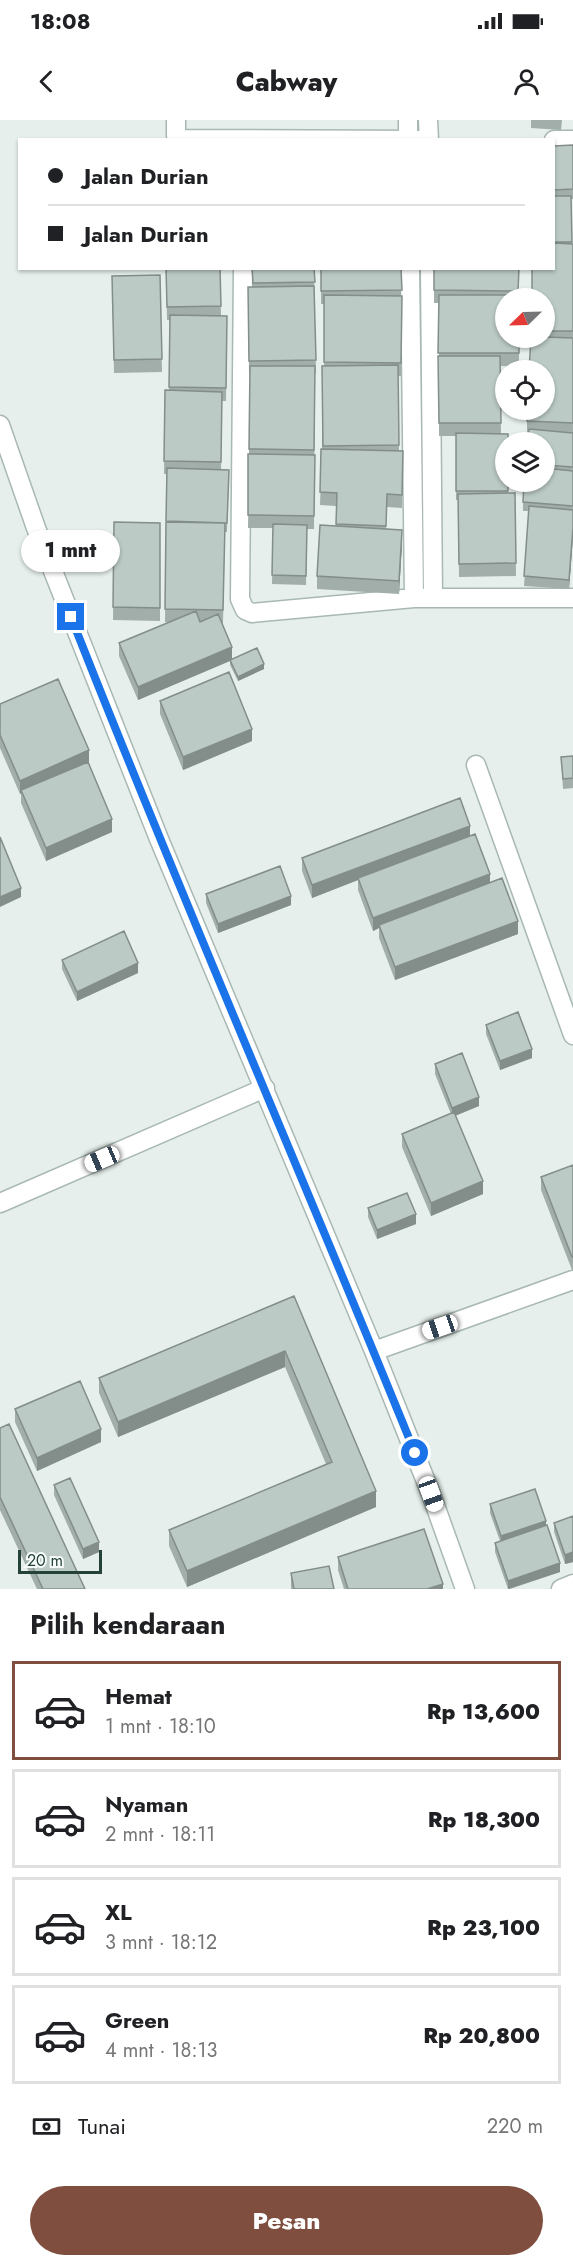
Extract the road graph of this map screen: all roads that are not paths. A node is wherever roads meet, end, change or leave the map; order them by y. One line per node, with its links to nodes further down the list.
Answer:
1 (176, 120): 4 (street)
2 (408, 120): 5 (street)
3 (428, 120): 6 (street)
4 (178, 138)
5 (408, 138)
6 (429, 138)
7 (555, 140): 8 (street)
8 (573, 140)
9 (243, 270): 13 (street)
10 (410, 270): 13 (street)
11 (430, 270): 14 (street)
12 (0, 425): 18 (street)
13 (414, 598): 14 (street)
14 (433, 598): 15 (street)
15 (573, 598)
16 (476, 765): 17 (street)
17 (573, 1035)
18 (265, 1088): 19 (street); 21 (street)
19 (0, 1203)
20 (573, 1280): 21 (street)
21 (374, 1351): 23 (street)
22 (573, 1584): 24 (street)
23 (465, 1589)
24 (561, 1589)

